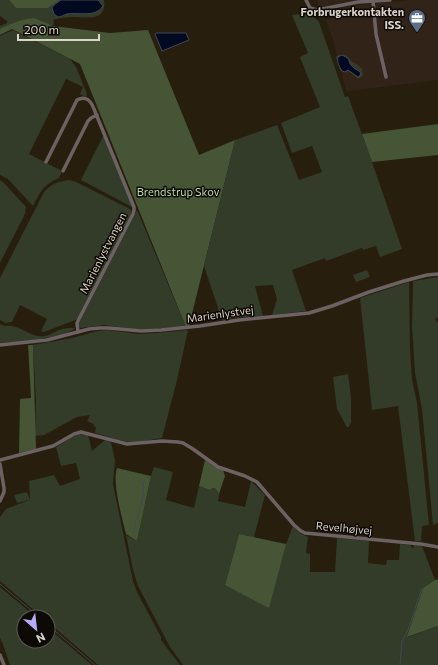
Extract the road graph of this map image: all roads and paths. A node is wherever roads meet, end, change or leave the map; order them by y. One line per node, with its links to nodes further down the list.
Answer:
1 (306, 0): 3 (street)
2 (390, 0): 3 (street)
3 (373, 1): 4 (street)
4 (386, 77)
5 (97, 115): 6 (street, Marienlystvangen); 7 (street); 9 (street, Marienlystvangen)
6 (46, 162)
7 (63, 171)
8 (438, 274): 9 (street, Marienlystvej)
9 (78, 332): 10 (street, Marienlystvej)
10 (0, 345)
11 (0, 460): 14 (street, Revelhøjvej)
12 (0, 464): 13 (street)
13 (0, 501)
14 (438, 547)
15 (0, 655): 16 (street)
16 (4, 665)

